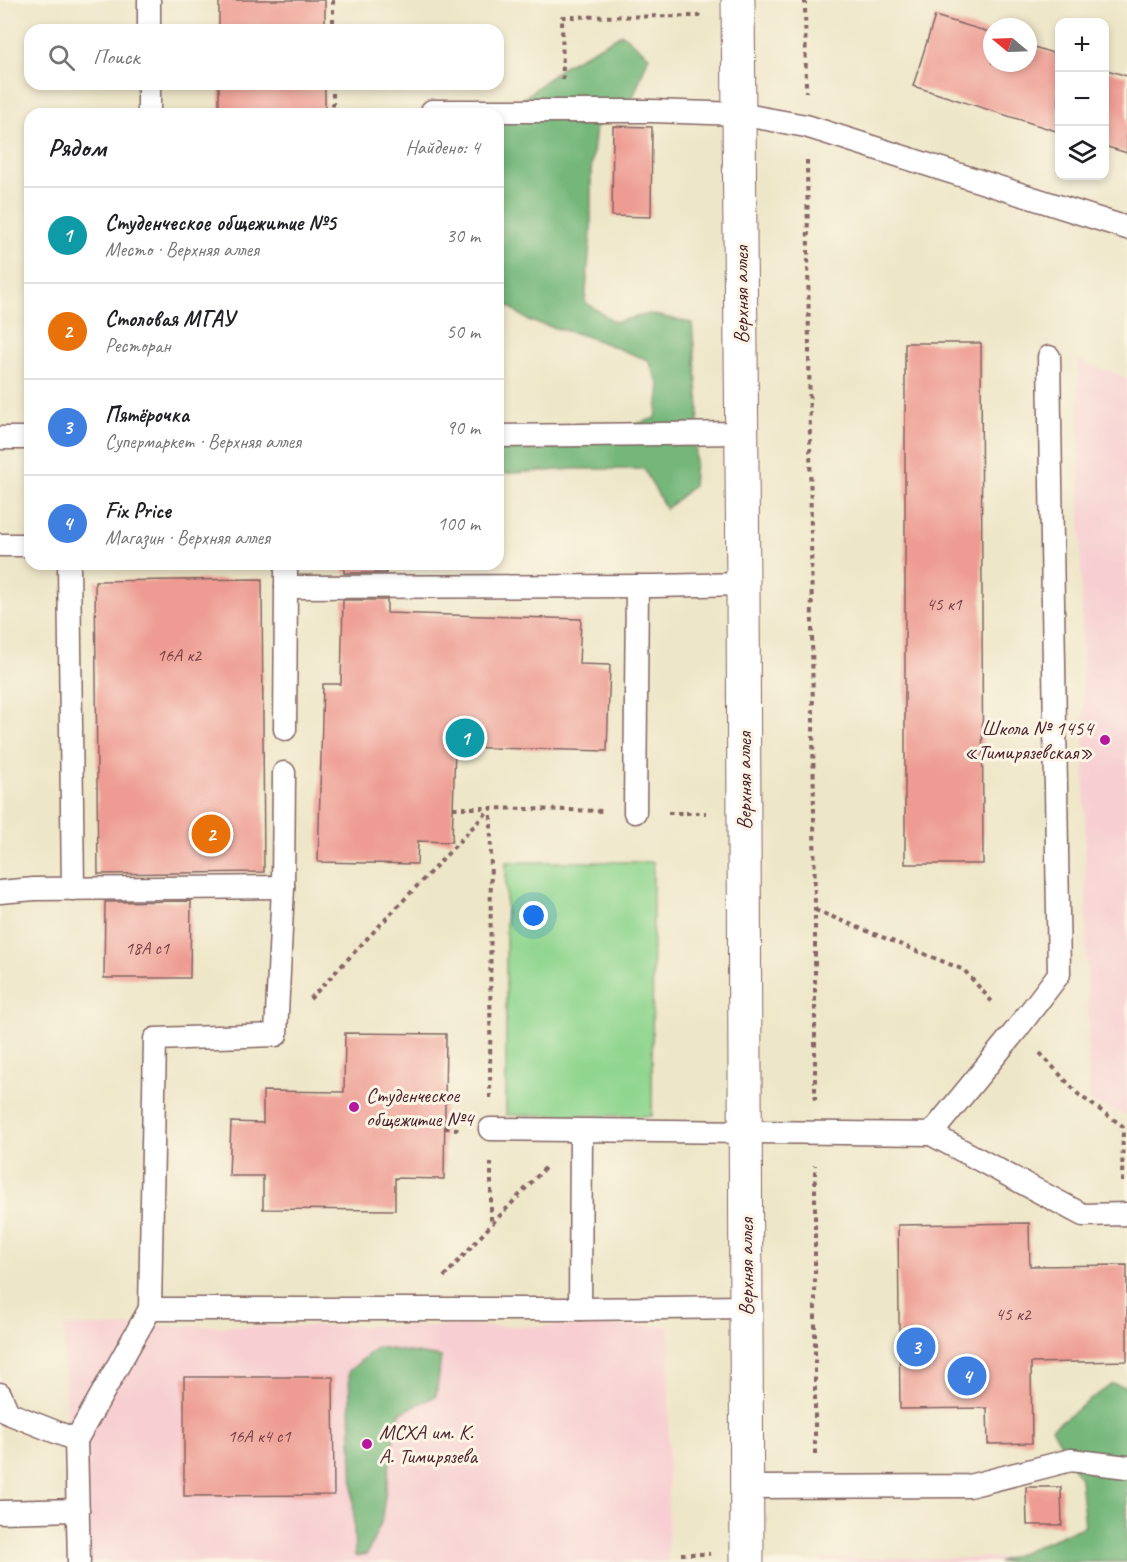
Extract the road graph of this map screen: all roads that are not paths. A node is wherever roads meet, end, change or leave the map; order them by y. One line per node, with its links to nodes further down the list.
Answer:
1 (149, 0): 3 (lane)
2 (738, 0): 7 (street, Верхняя аллея)
3 (149, 24)
4 (149, 90): 5 (lane)
5 (149, 108)
6 (504, 111): 7 (lane)
7 (739, 114): 8 (lane); 10 (street, Верхняя аллея)
8 (1127, 228)
9 (1049, 357): 30 (lane)
10 (742, 433): 11 (lane); 18 (street, Верхняя аллея)
11 (504, 436)
12 (0, 438): 13 (lane)
13 (24, 438)
14 (0, 545): 15 (lane)
15 (24, 545)
16 (69, 570): 25 (lane)
17 (286, 570): 20 (lane)
18 (743, 584): 19 (lane); 29 (street, Верхняя аллея)
19 (637, 586): 20 (lane); 23 (lane)
20 (286, 587): 21 (lane)
21 (285, 729)
22 (284, 773): 24 (lane)
23 (635, 812)
24 (283, 887): 25 (lane); 33 (lane)
25 (73, 889): 26 (lane)
26 (0, 892)
27 (490, 1129): 28 (lane)
28 (581, 1131): 29 (lane); 34 (lane)
29 (746, 1133): 30 (lane); 32 (street, Верхняя аллея)
30 (931, 1134): 31 (lane)
31 (1124, 1214)
32 (746, 1307): 34 (lane); 38 (street, Верхняя аллея)
33 (150, 1309): 34 (lane); 36 (lane)
34 (580, 1309)
35 (0, 1394): 36 (lane)
36 (76, 1440): 39 (lane)
37 (1127, 1467): 38 (lane)
38 (746, 1487): 41 (street, Верхняя аллея)
39 (78, 1510): 40 (lane); 42 (lane)
40 (0, 1512)
41 (733, 1558)
42 (79, 1562)

